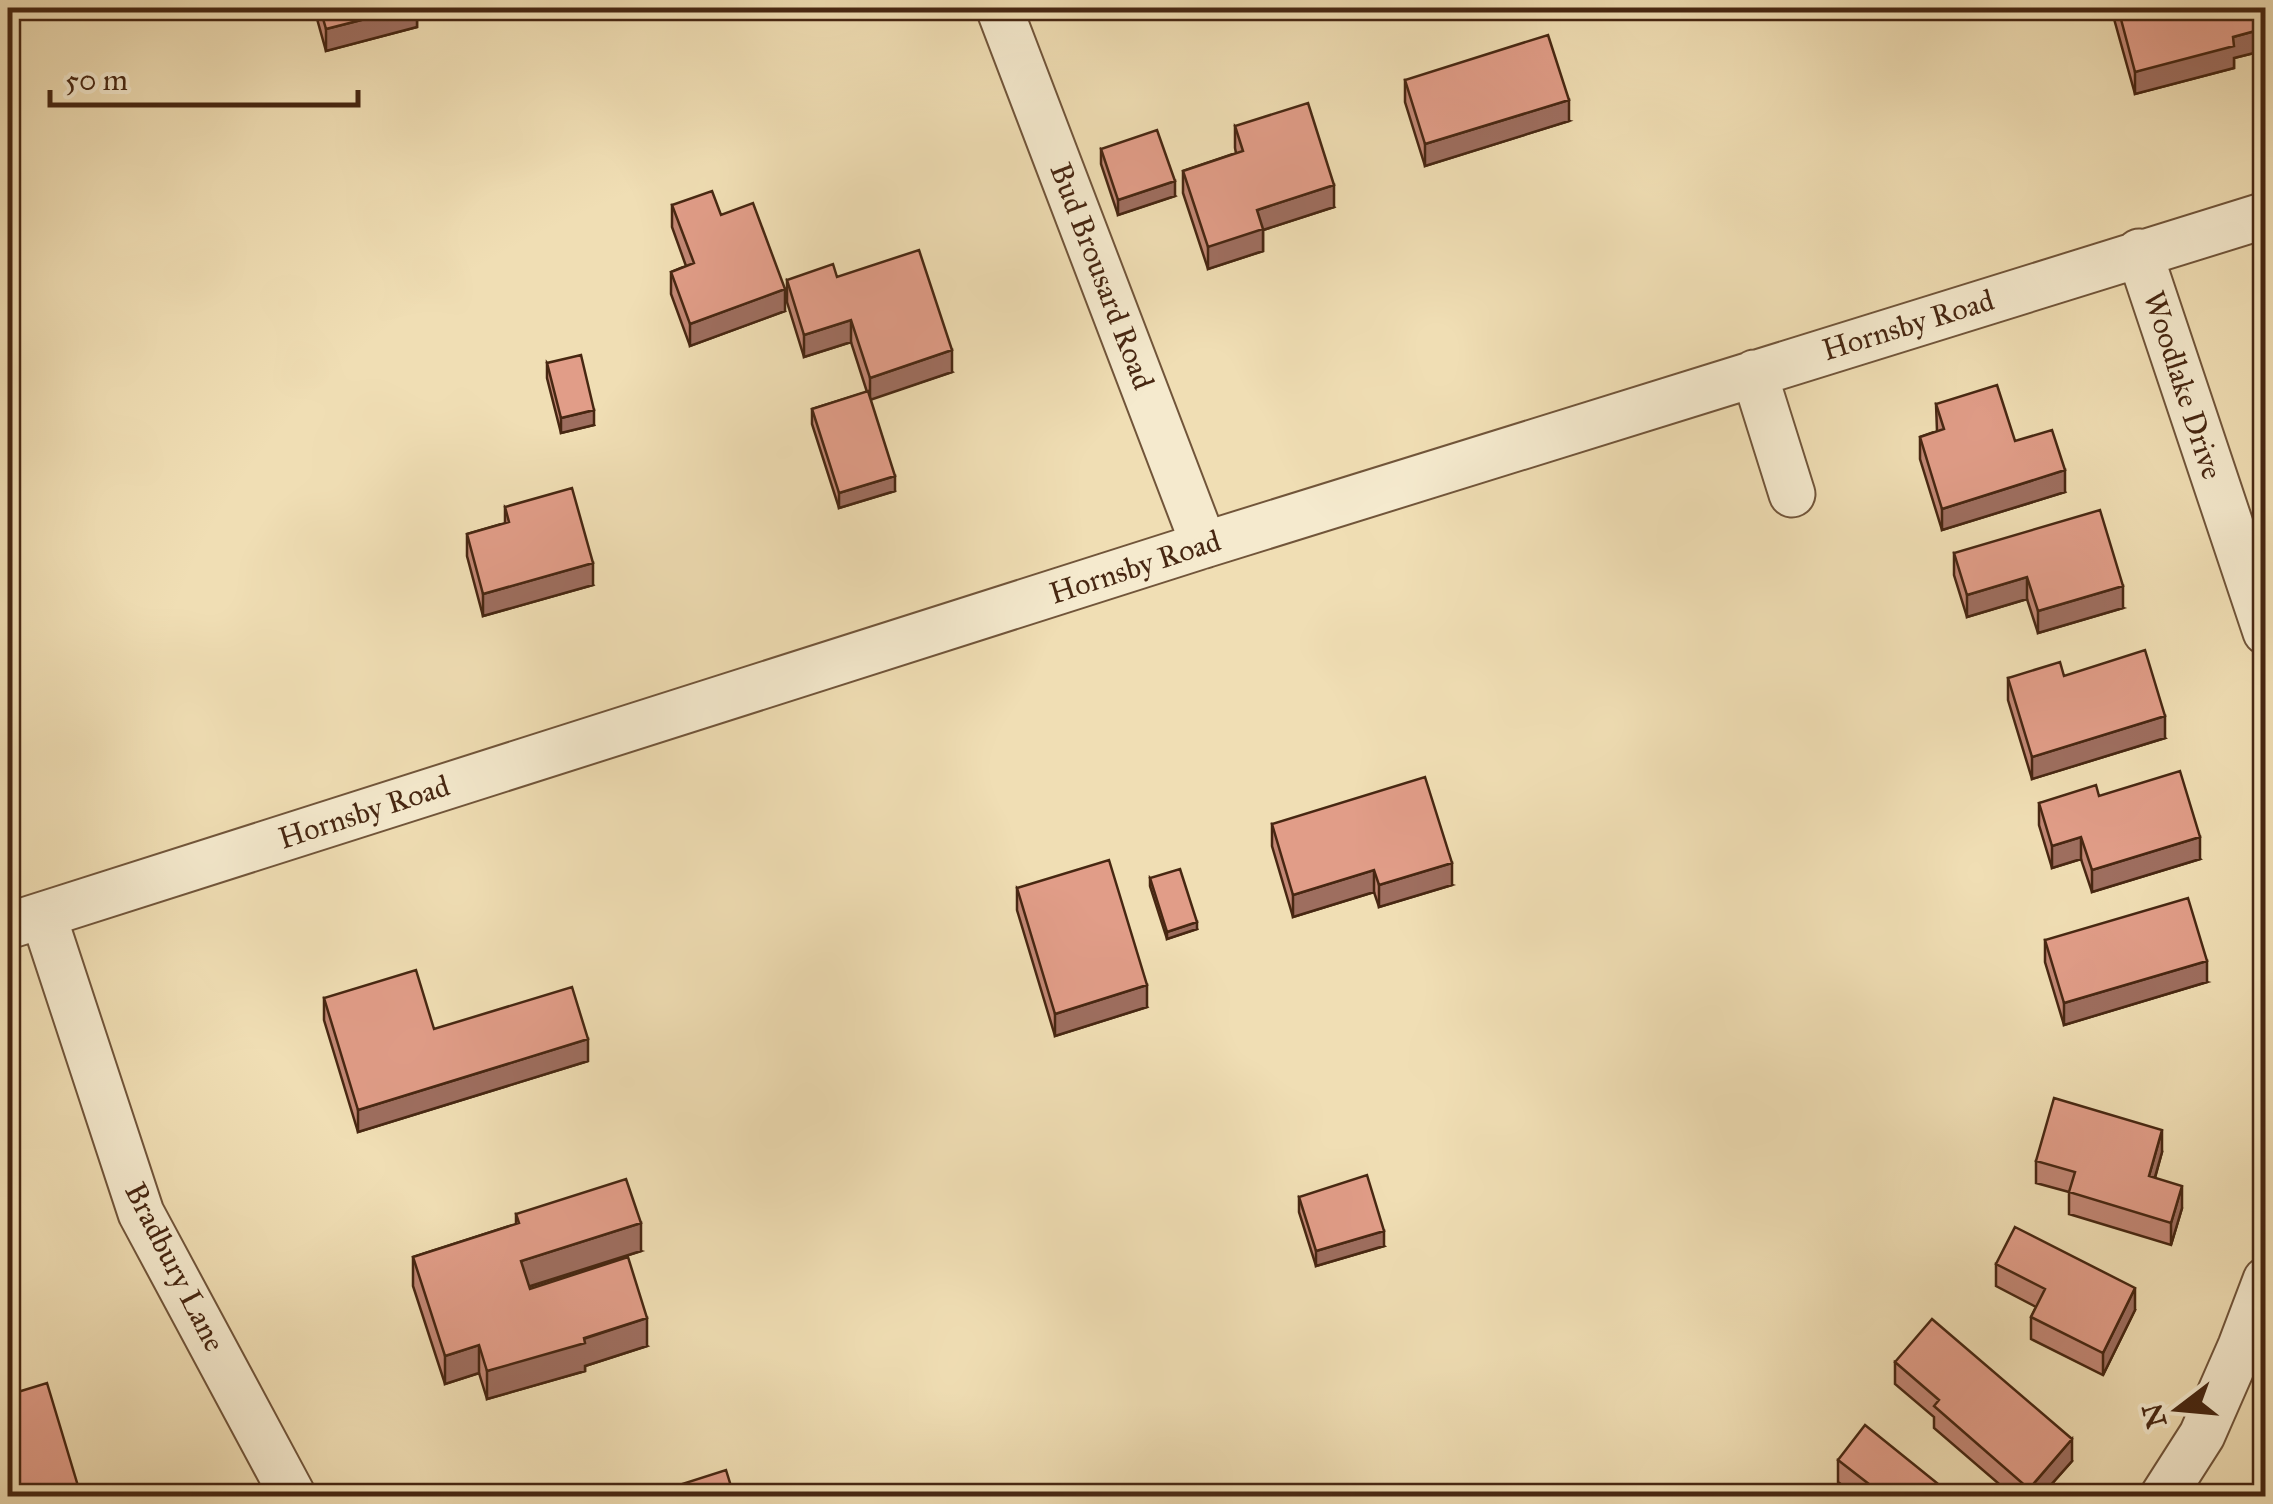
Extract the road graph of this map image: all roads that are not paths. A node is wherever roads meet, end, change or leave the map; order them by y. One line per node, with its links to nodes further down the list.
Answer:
1 (999, 8): 6 (street, Bud Brousard Road)
2 (2266, 215): 3 (street, Hornsby Road)
3 (2139, 252): 4 (street, Hornsby Road); 7 (street, Woodlake Drive)
4 (1754, 373): 5 (street); 6 (street, Hornsby Road)
5 (1792, 494)
6 (1204, 544): 8 (street, Hornsby Road)
7 (2266, 632)
8 (25, 920): 10 (street, Bradbury Lane)
9 (2266, 1280): 11 (street)
10 (293, 1496)
11 (2163, 1496)

